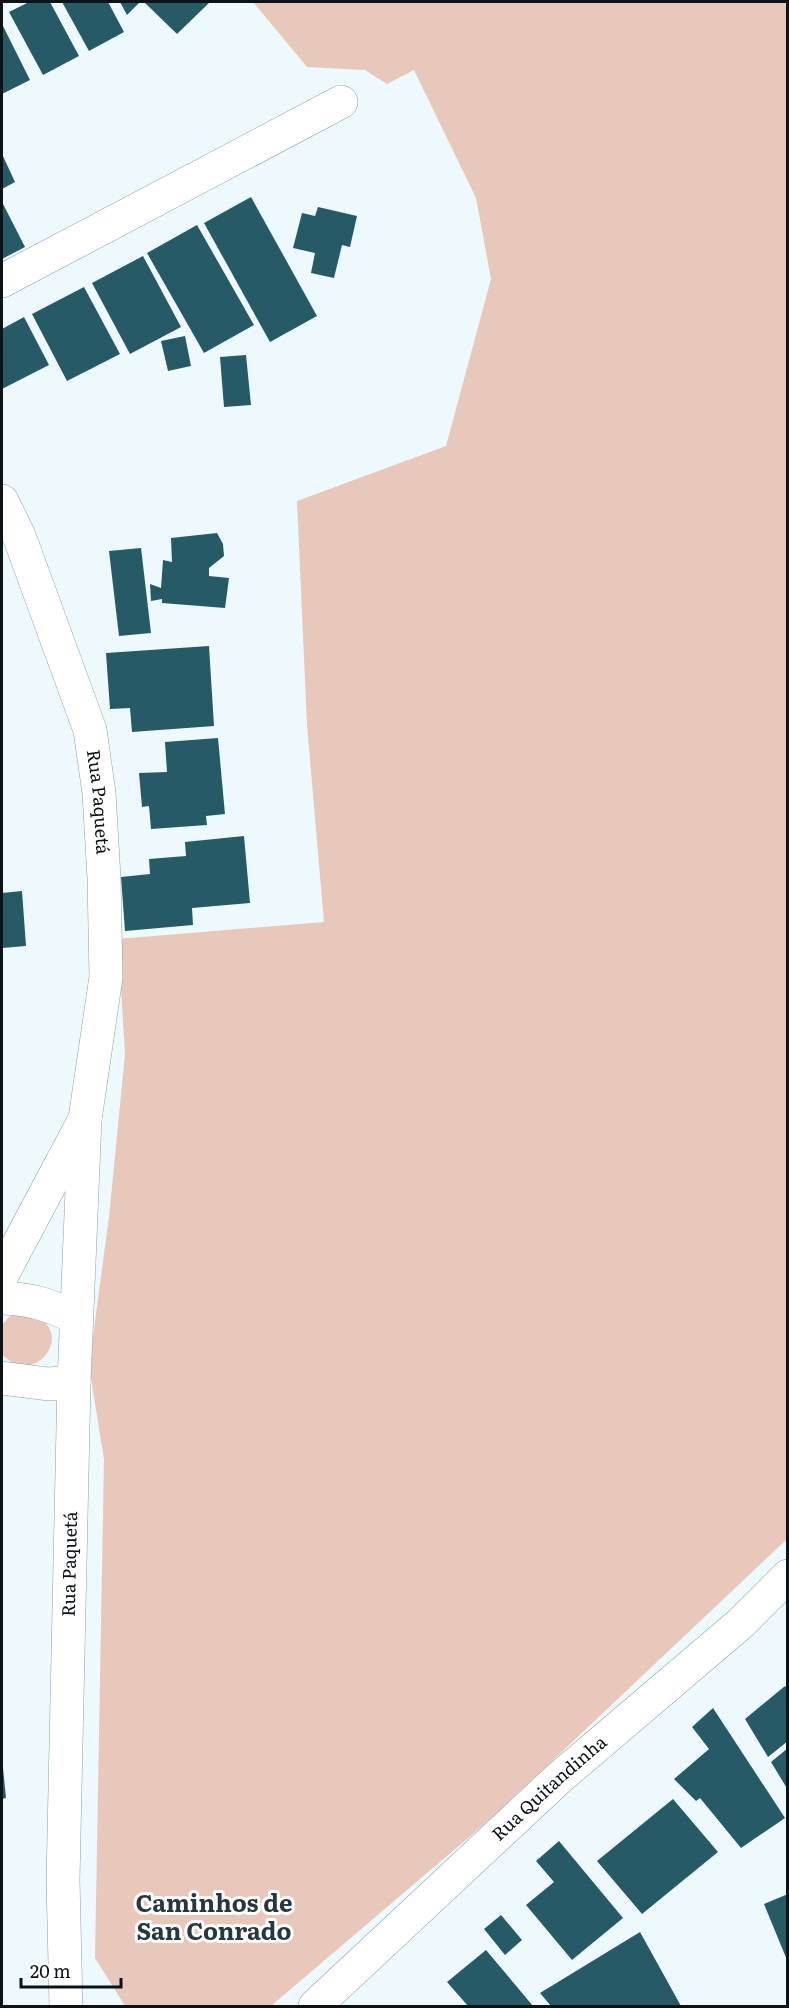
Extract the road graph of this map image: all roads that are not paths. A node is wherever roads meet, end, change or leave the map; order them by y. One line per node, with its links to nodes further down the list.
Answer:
1 (341, 102): 2 (street)
2 (2, 281)
3 (2, 501): 4 (street, Rua Paquetá)
4 (85, 1119): 5 (street, Rua Paquetá); 7 (street, Rua Paquetá)
5 (2, 1275)
6 (2, 1298): 7 (street)
7 (76, 1318): 9 (street, Rua Paquetá)
8 (2, 1378): 9 (street)
9 (74, 1382): 11 (street, Rua Paquetá)
10 (788, 1576): 12 (street, Rua Quitandinha)
11 (66, 2007)
12 (315, 2007)

